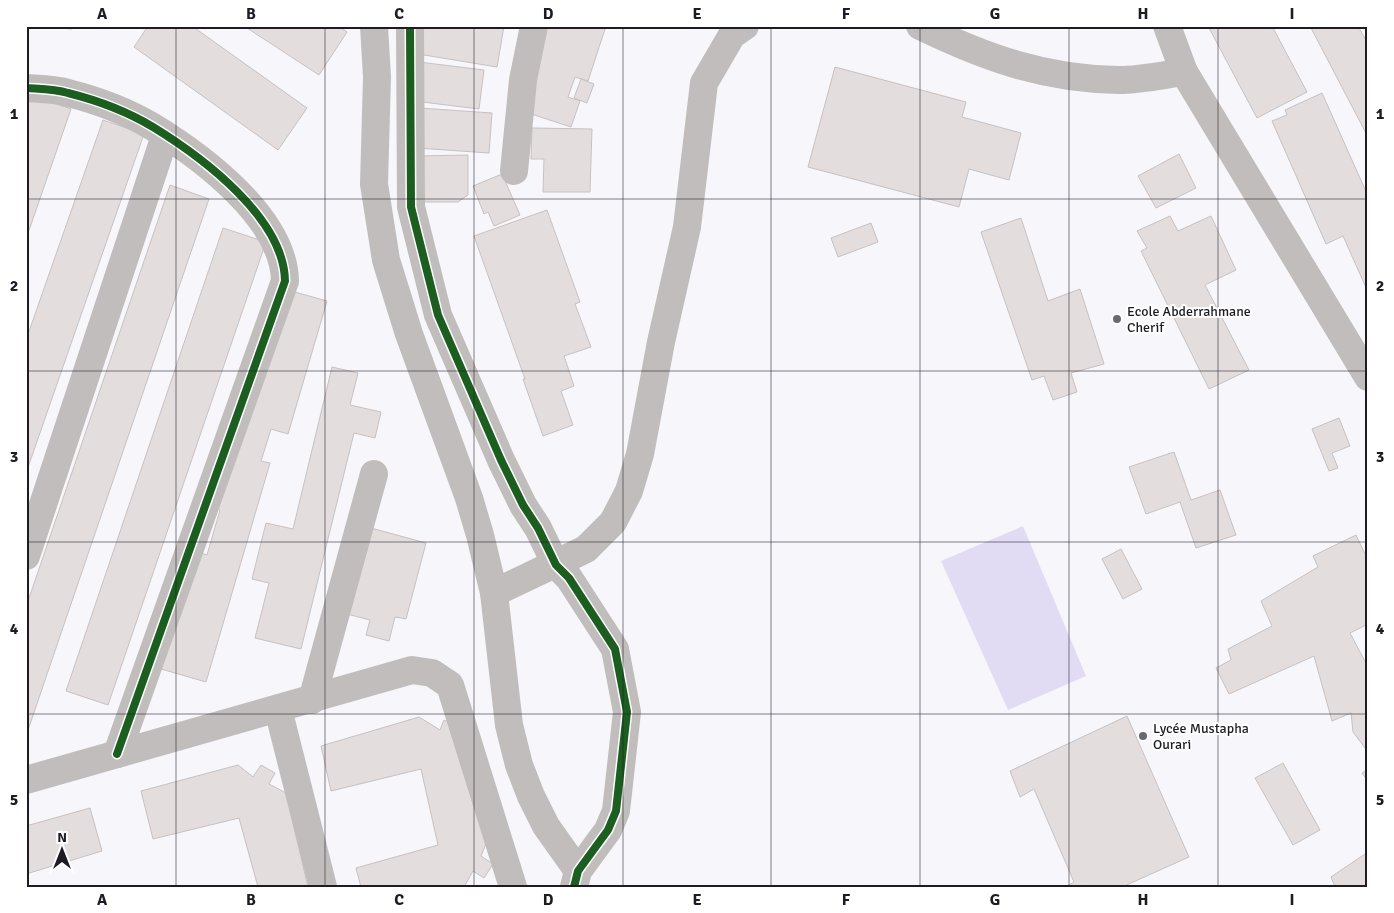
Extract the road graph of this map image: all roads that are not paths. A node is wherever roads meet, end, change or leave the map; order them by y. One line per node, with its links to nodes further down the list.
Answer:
1 (374, 26): 15 (street)
2 (410, 26): 14 (street)
3 (534, 26): 10 (street)
4 (744, 26): 14 (street)
5 (920, 26): 7 (street)
6 (1167, 26): 7 (street)
7 (1184, 72): 11 (street)
8 (26, 88): 9 (street)
9 (165, 136): 13 (street); 18 (street)
10 (514, 171)
11 (1368, 377)
12 (374, 474): 16 (street)
13 (26, 556)
14 (556, 565): 15 (street); 20 (street)
15 (494, 593): 20 (street)
16 (312, 700): 17 (street); 22 (street)
17 (278, 709): 18 (street); 21 (street)
18 (117, 754): 19 (street)
19 (26, 780)
20 (570, 882)
21 (323, 887)
22 (513, 887)

